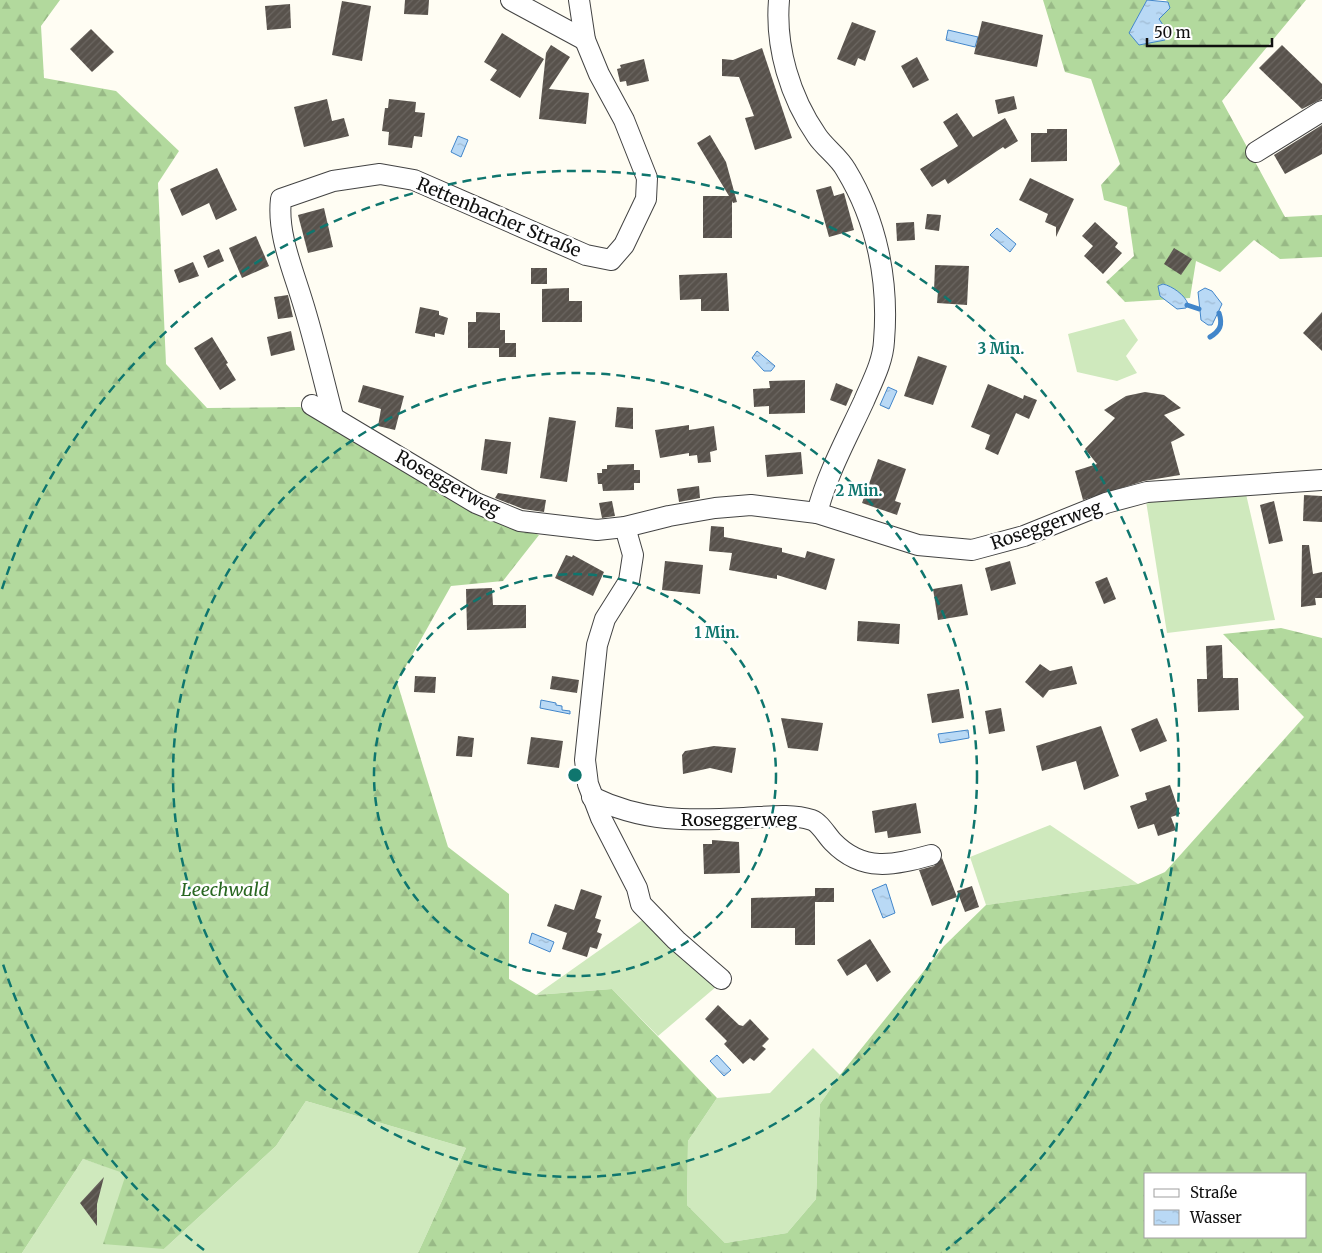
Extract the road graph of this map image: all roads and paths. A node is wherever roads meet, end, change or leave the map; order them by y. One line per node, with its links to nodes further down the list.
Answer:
1 (512, 0): 4 (street)
2 (579, 0): 4 (street, Rettenbacher Straße)
3 (779, 0): 10 (street)
4 (585, 40): 8 (street, Rettenbacher Straße)
5 (1322, 111): 6 (street)
6 (1256, 152)
7 (312, 404): 8 (street, Roseggerweg)
8 (332, 416): 11 (street, Roseggerweg)
9 (1322, 480): 10 (street, Roseggerweg)
10 (817, 513): 11 (street, Roseggerweg)
11 (625, 527): 12 (street)
12 (592, 797): 13 (street, Roseggerweg); 14 (street)
13 (931, 855)
14 (721, 979)

